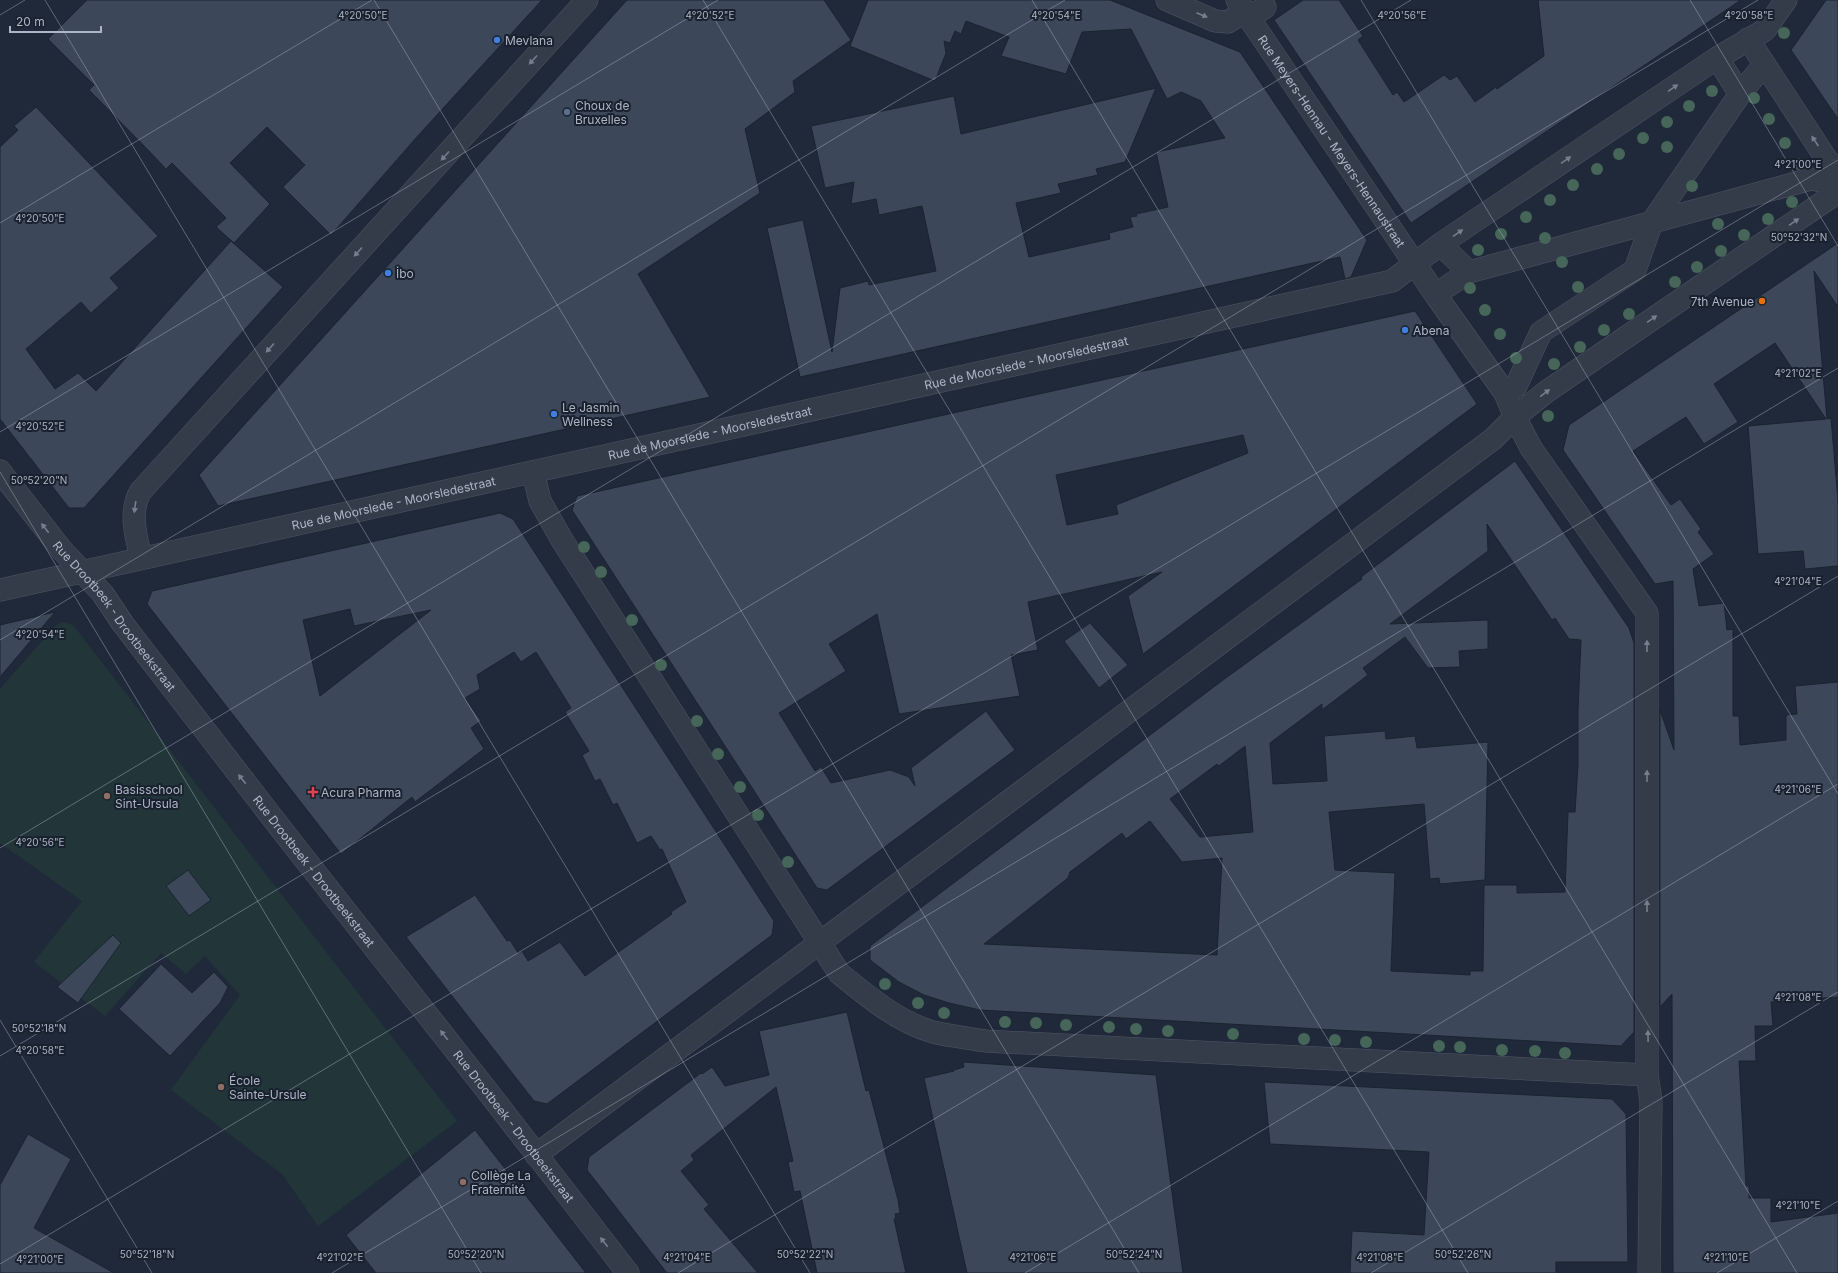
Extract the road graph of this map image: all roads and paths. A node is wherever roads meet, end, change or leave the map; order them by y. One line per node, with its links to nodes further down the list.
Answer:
1 (587, 0): 21 (street, one-way to 21)
2 (1166, 0): 4 (street, one-way to 4)
3 (1786, 0): 5 (street, Rue de Moorslede - Moorsledestraat)
4 (1249, 9): 14 (street, Rue Meyers-Hennau - Meyers-Hennaustraat)
5 (1748, 39): 9 (street, one-way to 5); 14 (street, Rue de Moorslede - Moorsledestraat, one-way to 5)
6 (1721, 64): 8 (street)
7 (1758, 72): 8 (street)
8 (1740, 94): 12 (street)
9 (1838, 173)
10 (1838, 182): 12 (street)
11 (1838, 192): 18 (street, one-way to 11)
12 (1652, 222): 15 (street); 17 (street)
13 (1446, 250): 15 (street)
14 (1415, 264): 18 (street, Rue Meyers-Hennau - Meyers-Hennaustraat); 20 (street, Rue de Moorslede - Moorsledestraat)
15 (1469, 272): 16 (street)
16 (1448, 286)
17 (1516, 386)
18 (1515, 417): 24 (street); 25 (street, Rue Meyers-Hennau - Meyers-Hennaustraat, one-way to 18)
19 (0, 471): 22 (street, Rue Drootbeek - Drootbeekstraat, one-way to 19)
20 (533, 472): 21 (street, Rue de Moorslede - Moorsledestraat); 24 (street)
21 (141, 558): 22 (street, Rue de Moorslede - Moorsledestraat)
22 (83, 571): 23 (street, Rue de Moorslede - Moorsledestraat); 26 (street, Rue Drootbeek - Drootbeekstraat, one-way to 22)
23 (0, 590)
24 (820, 942): 25 (street); 26 (street)
25 (1647, 1076): 28 (street, Rue Meyers-Hennau - Meyers-Hennaustraat)
26 (536, 1155): 27 (street, Rue Drootbeek - Drootbeekstraat, one-way to 26)
27 (628, 1273)
28 (1649, 1273)

